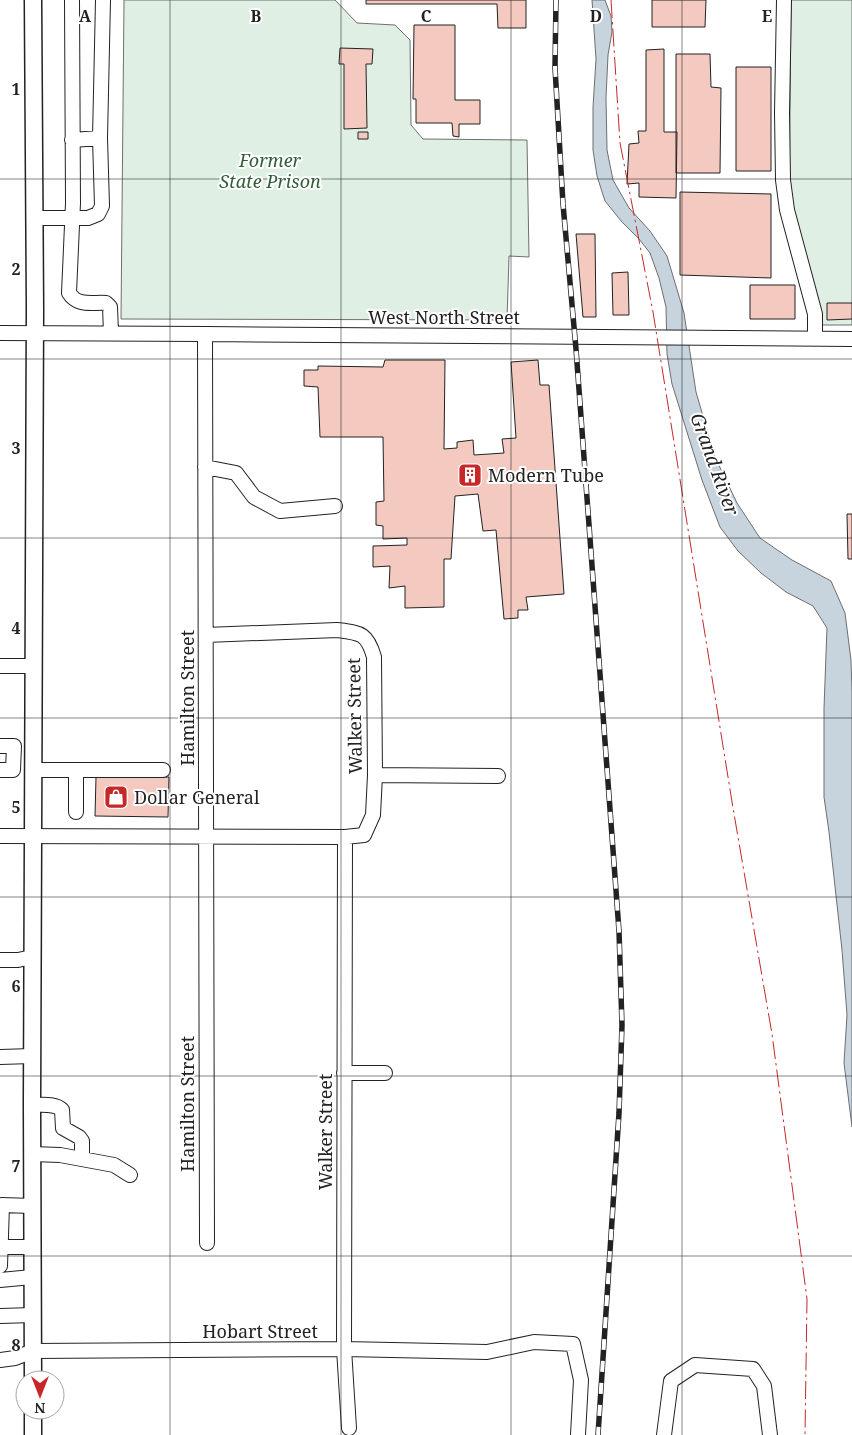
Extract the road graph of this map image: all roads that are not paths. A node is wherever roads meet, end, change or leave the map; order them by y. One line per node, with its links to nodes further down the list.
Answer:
1 (33, 0): 7 (main road)
2 (72, 0): 6 (street)
3 (103, 0): 5 (street)
4 (784, 0): 13 (street)
5 (100, 138): 6 (street); 8 (street)
6 (72, 140): 8 (street)
7 (34, 218): 8 (street); 9 (main road)
8 (72, 218): 10 (street)
9 (35, 333): 10 (street, West North Street); 11 (street, West North Street); 19 (main road)
10 (111, 333): 12 (street, West North Street)
11 (0, 334)
12 (205, 334): 13 (street, West North Street); 15 (street, Hamilton Street)
13 (815, 339): 14 (street, West North Street)
14 (852, 339)
15 (205, 467): 16 (street); 17 (street, Hamilton Street)
16 (336, 506)
17 (206, 635): 27 (street, Walker Street); 32 (street, Hamilton Street)
18 (0, 666): 19 (street)
19 (33, 666): 22 (main road)
20 (0, 746): 21 (street)
21 (13, 752): 22 (street); 23 (street)
22 (33, 753): 24 (main road)
23 (0, 770)
24 (33, 770): 25 (street); 31 (main road)
25 (76, 770): 26 (street); 29 (street)
26 (163, 770)
27 (375, 775): 28 (street); 33 (street, Walker Street)
28 (498, 776)
29 (76, 812)
30 (0, 836): 31 (street)
31 (34, 836): 32 (street); 34 (main road)
32 (206, 836): 33 (street); 45 (street, Hamilton Street)
33 (345, 837): 39 (street, Walker Street)
34 (32, 957): 35 (street); 37 (main road)
35 (0, 960)
36 (0, 1056): 37 (street)
37 (32, 1056): 40 (main road)
38 (385, 1072): 39 (street)
39 (344, 1073): 53 (street, Walker Street)
40 (32, 1105): 41 (main road); 42 (street)
41 (32, 1154): 42 (street); 44 (main road)
42 (82, 1159): 43 (street)
43 (130, 1174)
44 (32, 1206): 46 (main road); 47 (street)
45 (206, 1243)
46 (32, 1246): 47 (street); 49 (main road)
47 (0, 1247): 48 (street)
48 (0, 1266)
49 (32, 1277): 50 (street); 51 (main road)
50 (0, 1280)
51 (33, 1315): 52 (street); 54 (main road)
52 (0, 1316)
53 (344, 1349): 54 (street, Hobart Street); 58 (street, Walker Street); 60 (street, Hobart Street)
54 (34, 1351): 55 (street, Hobart Street); 56 (main road)
55 (0, 1360)
56 (33, 1370)
57 (33, 1420): 59 (main road)
58 (349, 1428)
59 (33, 1435)
60 (578, 1435)
61 (664, 1435): 62 (street)
62 (770, 1435)

